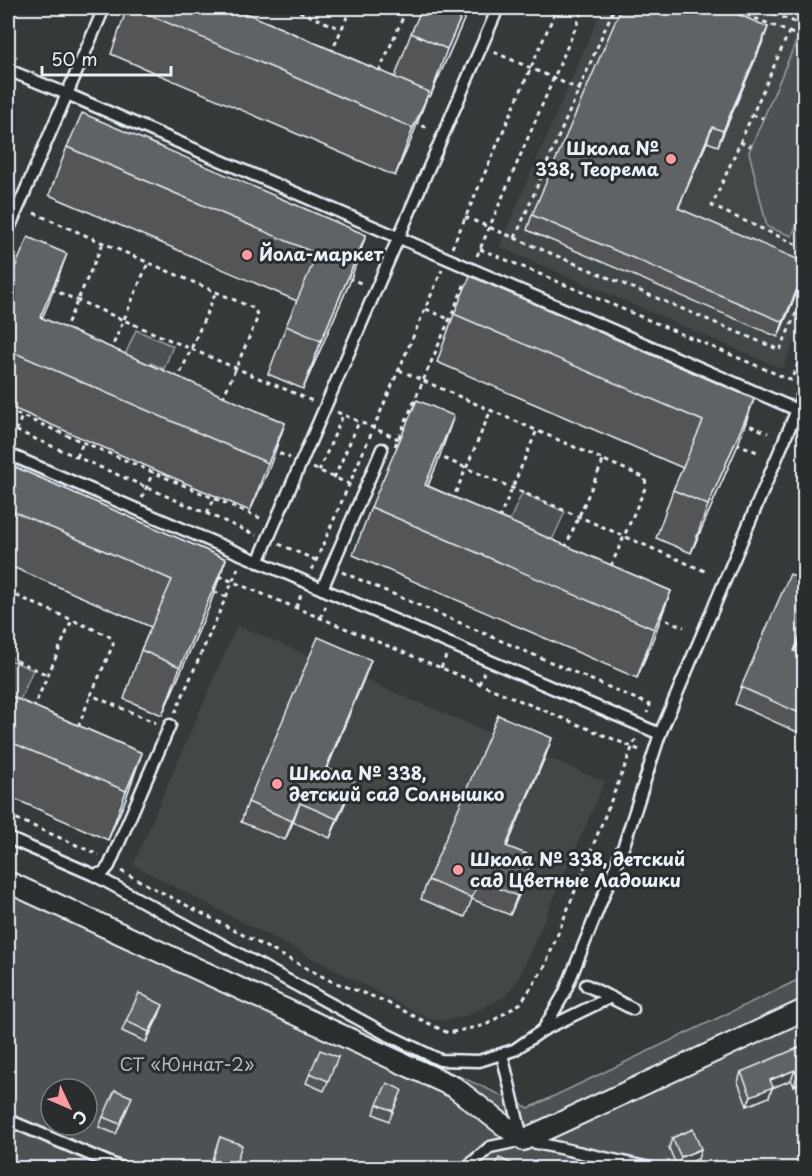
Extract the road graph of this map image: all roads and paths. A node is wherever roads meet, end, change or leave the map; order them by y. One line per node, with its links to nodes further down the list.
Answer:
1 (10, 8): 15 (lane)
2 (104, 8): 29 (lane)
3 (249, 8): 17 (path)
4 (291, 8): 18 (path)
5 (351, 8): 18 (path)
6 (407, 8): 26 (path)
7 (498, 8): 21 (lane)
8 (556, 8): 23 (path)
9 (584, 8): 25 (path)
10 (614, 8): 27 (path)
11 (730, 8): 16 (path)
12 (751, 8): 16 (path)
13 (757, 8): 14 (path)
14 (798, 8)
15 (8, 14)
16 (754, 17): 19 (path)
17 (241, 26)
18 (341, 29): 22 (path)
19 (789, 32): 20 (path); 30 (path)
20 (804, 39)
21 (481, 47): 23 (path); 40 (lane)
22 (328, 60)
23 (530, 68): 25 (path); 37 (path)
24 (8, 70): 29 (lane)
25 (554, 79): 27 (path); 38 (path)
26 (375, 81)
27 (578, 90): 28 (path); 41 (path)
28 (585, 93)
29 (67, 94): 39 (lane); 40 (lane)
30 (752, 115): 31 (path); 34 (path)
31 (764, 118)
32 (408, 119): 33 (path)
33 (418, 124)
34 (740, 142): 35 (path); 43 (path)
35 (751, 146)
36 (34, 213): 42 (path)
37 (465, 217): 38 (path); 45 (path)
38 (490, 227): 41 (path); 44 (path)
39 (8, 231)
40 (399, 237): 45 (lane); 68 (lane)
41 (515, 238): 52 (path)
42 (103, 243): 46 (path); 53 (path)
43 (804, 248)
44 (480, 249): 47 (path); 60 (path)
45 (447, 258): 47 (lane); 54 (path)
46 (148, 263): 51 (path); 56 (path)
47 (472, 269): 55 (path); 71 (lane)
48 (342, 275): 49 (path)
49 (361, 284)
50 (46, 287): 53 (path)
51 (216, 292): 59 (path); 62 (path)
52 (804, 295)
53 (78, 300): 56 (path); 58 (path)
54 (426, 309): 55 (path); 63 (path)
55 (450, 319): 57 (path); 64 (path)
56 (124, 320): 59 (path); 61 (path)
57 (460, 324)
58 (64, 332)
59 (191, 349): 62 (path); 65 (path)
60 (804, 350)
61 (107, 357)
62 (236, 368): 67 (path); 68 (path)
63 (399, 370): 64 (path); 77 (path)
64 (423, 381): 70 (path); 81 (path)
65 (175, 386)
66 (804, 391): 71 (lane)
67 (219, 406)
68 (325, 407): 72 (path); 108 (lane)
69 (8, 410): 73 (path)
70 (491, 410): 78 (path); 93 (path)
71 (796, 410): 130 (lane)
72 (344, 415): 75 (path); 94 (path)
73 (22, 416): 79 (path); 83 (path)
74 (741, 421): 80 (path)
75 (358, 422): 77 (path); 95 (path)
76 (8, 427): 79 (path)
77 (374, 428): 81 (path); 107 (path)
78 (537, 430): 92 (path); 96 (path)
79 (16, 431): 91 (path)
80 (768, 433)
81 (398, 439): 84 (path); 86 (path)
82 (727, 439): 88 (path)
83 (83, 442): 91 (path); 97 (path)
84 (413, 445)
85 (265, 448): 87 (path)
86 (388, 449): 115 (lane)
87 (276, 452)
88 (759, 453)
89 (8, 454): 108 (lane)
90 (434, 454): 93 (path)
91 (77, 457): 99 (path)
92 (604, 459): 100 (path); 104 (path)
93 (466, 468): 96 (path); 98 (path)
94 (319, 471)
95 (334, 478)
96 (512, 488): 100 (path); 102 (path)
97 (214, 499): 99 (path); 101 (path)
98 (450, 506)
99 (207, 513): 103 (path)
100 (579, 517): 104 (path); 106 (path)
101 (260, 518)
102 (498, 521)
103 (253, 533)
104 (624, 536): 109 (path); 111 (path)
105 (279, 544): 107 (path)
106 (565, 550)
107 (316, 560): 113 (path)
108 (258, 562): 113 (lane)
109 (610, 569)
110 (341, 571): 124 (path)
111 (707, 572)
112 (212, 573): 117 (path)
113 (307, 583): 115 (lane); 117 (path)
114 (206, 588): 127 (path)
115 (322, 589): 128 (lane)
116 (8, 592): 119 (path)
117 (296, 608): 131 (path)
118 (652, 613): 120 (path)
119 (72, 620): 122 (path); 123 (path)
120 (684, 627)
121 (8, 657): 122 (path)
122 (48, 675): 125 (path)
123 (92, 695): 126 (path); 129 (path)
124 (650, 705)
125 (31, 715)
126 (158, 724)
127 (170, 725): 137 (lane)
128 (641, 726): 130 (lane); 131 (path)
129 (75, 734)
130 (660, 734): 143 (lane)
131 (632, 747): 132 (path); 136 (path)
132 (646, 753)
133 (8, 815): 135 (path)
134 (8, 838): 137 (lane)
135 (106, 857)
136 (118, 870)
137 (94, 875): 144 (lane)
138 (8, 882): 146 (street)
139 (586, 985): 140 (lane)
140 (611, 997): 141 (lane); 143 (lane)
141 (633, 1009)
142 (804, 1010): 146 (street)
143 (543, 1030): 144 (lane)
144 (502, 1054): 146 (lane)
145 (8, 1120): 147 (lane)
146 (523, 1140): 148 (lane); 149 (lane)
147 (122, 1168)
148 (466, 1168)
149 (650, 1168)

